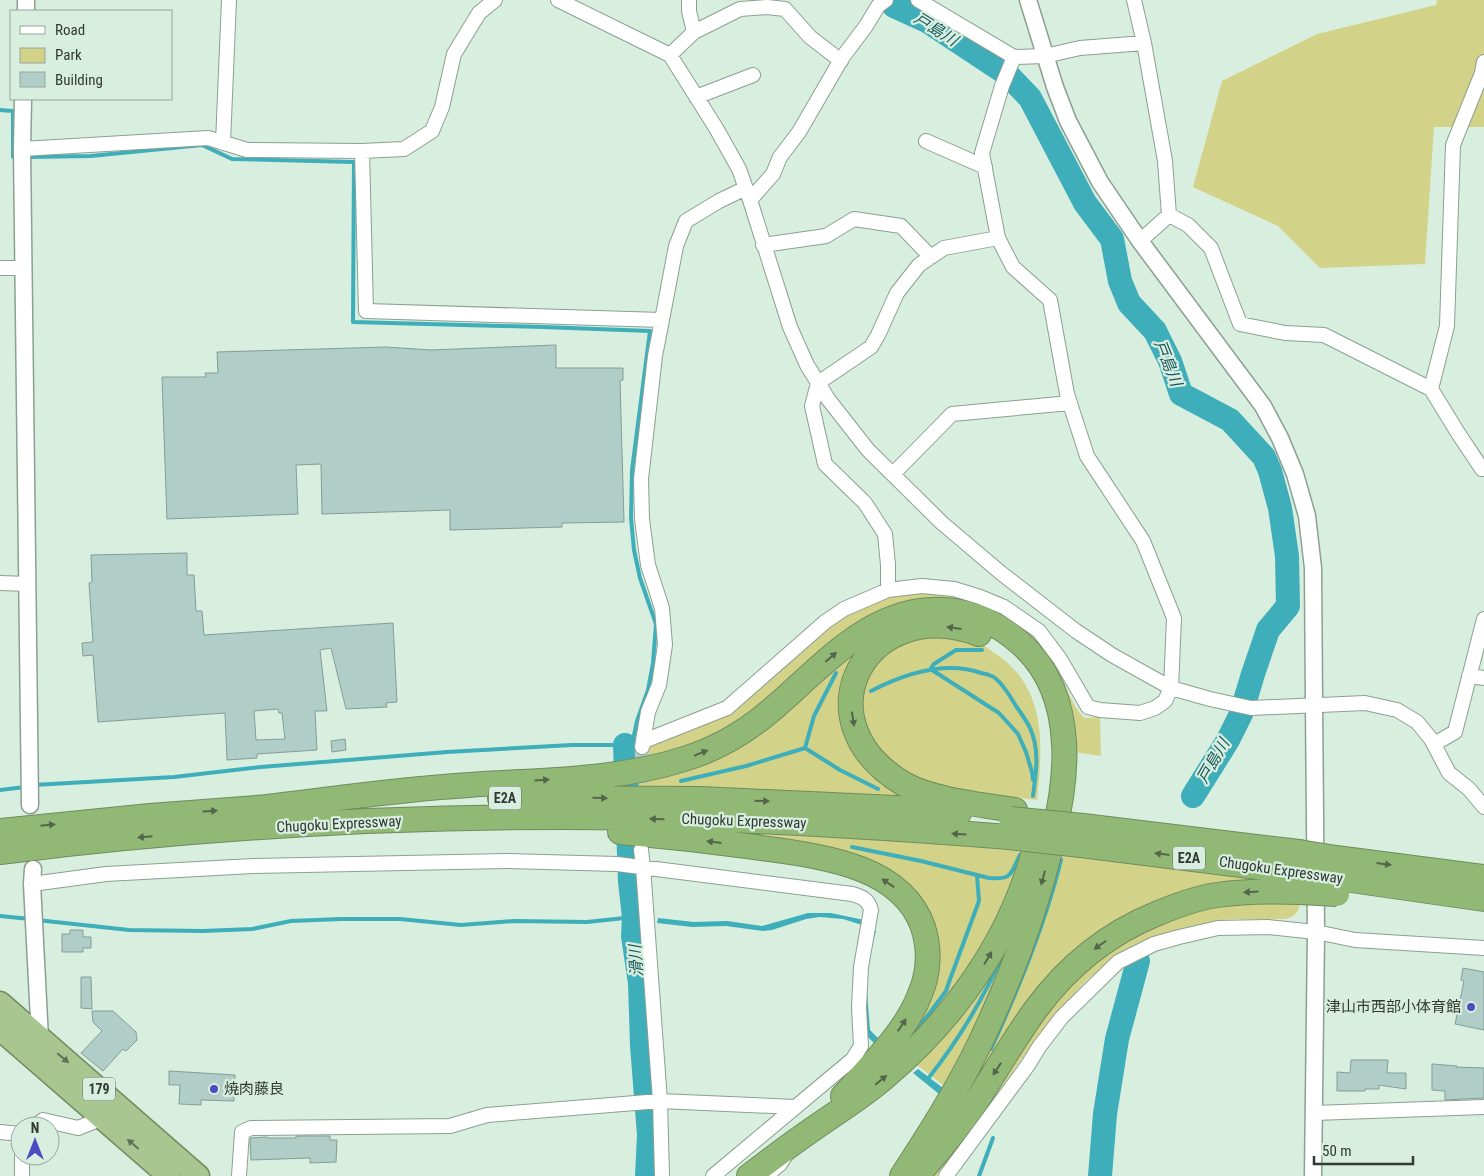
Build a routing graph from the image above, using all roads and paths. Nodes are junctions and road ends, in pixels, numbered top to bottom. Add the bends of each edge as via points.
1 (229, 0) edge
2 (494, 0) edge
3 (689, 0) edge
4 (886, 0) edge
5 (918, 0) edge
6 (1028, 0) edge
7 (1134, 0) edge
8 (557, 1) edge
9 (694, 32) junction
10 (1144, 43) junction
11 (670, 55) junction
12 (1045, 56) junction
13 (1012, 60) junction
14 (841, 61) junction
15 (1484, 62) edge
16 (753, 75) dead end
17 (696, 97) junction
18 (23, 100) edge
19 (926, 141) dead end
20 (223, 143) junction
21 (22, 149) junction
22 (362, 151) junction
23 (985, 167) junction
24 (748, 194) junction
25 (1168, 215) junction
26 (998, 238) junction
27 (1140, 241) junction
28 (763, 246) junction
29 (931, 257) junction
30 (0, 268) edge
31 (24, 268) junction
32 (662, 320) junction
33 (818, 383) junction
34 (1431, 389) junction
35 (1070, 403) junction
36 (1484, 469) edge
37 (893, 474) junction
38 (0, 583) edge
39 (28, 584) junction
40 (888, 590) junction
41 (1484, 619) edge
42 (1469, 676) junction
43 (1484, 678) edge
44 (1171, 688) junction
45 (1314, 705) junction
46 (1434, 744) junction
47 (30, 805) dead end
48 (267, 807) junction
49 (1484, 807) edge
50 (434, 819) junction
51 (1011, 822) junction
52 (1083, 830) junction
53 (0, 831) edge
54 (641, 850) dead end
55 (0, 852) edge
56 (643, 867) junction
57 (1299, 872) junction
58 (32, 876) joint
59 (1337, 876) junction
60 (1484, 877) edge
61 (1484, 898) edge
62 (1484, 905) edge
63 (1316, 932) junction
64 (1484, 948) edge
65 (0, 1002) edge
66 (0, 1029) edge
67 (40, 1039) junction
68 (660, 1101) junction
69 (795, 1107) junction
70 (1484, 1107) edge
71 (109, 1110) junction
72 (1314, 1113) junction
73 (60, 1124) edge
74 (807, 1133) junction
75 (169, 1176) edge
76 (198, 1176) edge
77 (239, 1176) edge
78 (662, 1176) edge
79 (713, 1176) edge
80 (749, 1176) edge
81 (772, 1176) edge
82 (902, 1176) edge
83 (917, 1176) edge
84 (946, 1176) edge
85 (1313, 1176) edge

1 - 20 street
2 - 22 street via 480,13 454,54 442,107 432,131 404,149
3 - 9 street
4 - 14 street via 878,6
5 - 13 street
6 - 12 street
7 - 10 street
8 - 11 street
9 - 11 street
9 - 14 street via 740,9 785,8 810,36
10 - 12 street via 1080,48
10 - 25 street via 1165,161
11 - 17 street
12 - 13 street
12 - 27 street via 1068,121 1100,182
13 - 23 street via 982,153
14 - 24 street via 799,132 780,157 773,174
15 - 34 street via 1453,145 1447,326
16 - 17 street
17 - 24 street via 739,169
18 - 21 street
19 - 23 street
20 - 21 street via 208,138
20 - 22 street via 247,150
21 - 31 street
22 - 32 street via 366,311
23 - 26 street
24 - 28 street
24 - 32 street via 719,201 686,221 676,246
25 - 27 street
25 - 34 street via 1188,225 1211,248 1240,324 1285,333 1324,335
26 - 29 street via 944,248
26 - 35 street via 1013,267 1050,300
27 - 45 street via 1263,406 1295,474 1307,516 1313,568
28 - 29 street via 826,236 854,219 901,226
28 - 33 street via 790,327
29 - 33 street via 919,265 897,293 871,347
30 - 31 street
31 - 39 street
32 - 40 street via 641,479 648,565 662,608 665,645 659,685 648,712 643,744 727,708 825,622 844,609
33 - 37 street via 868,450
33 - 40 street via 812,406 825,464 865,503 885,534
34 - 36 street
35 - 37 street via 952,414
35 - 44 street via 1087,456 1143,541 1174,618
37 - 44 street via 942,523 1076,631
38 - 39 street
39 - 47 street
40 - 44 street via 922,586 954,590 1004,607 1039,632 1060,659 1088,706 1140,713 1165,702
41 - 42 street
42 - 43 street
42 - 46 street via 1454,732
44 - 45 street via 1251,708
45 - 46 street via 1365,703 1397,710 1417,722
45 - 63 street
46 - 49 street via 1449,773 1470,788
48 -> 51 highway, Chugoku Expressway / E2A via 458,799 700,799 917,809
53 -> 48 highway, Chugoku Expressway / E2A
48 -> 82 highway via 422,788 633,772 661,766 707,750 746,729 836,652 863,632 894,617 943,610 976,616 991,623 1031,653 1056,696 1064,745 1061,798 1043,879 1017,960 979,1045 934,1128
51 -> 50 highway, Chugoku Expressway / E2A
50 -> 55 highway, Chugoku Expressway / E2A via 266,827
74 -> 50 highway via 889,1044 920,995 928,966 926,936 904,895 874,874 858,868 781,851 616,832 556,829 479,831
51 - 52 highway, Chugoku Expressway / E2A, bridge
74 -> 51 highway via 860,1096 906,1058 950,1010 981,969 1022,889 1046,792 1049,750 1044,710 1030,676 1011,654 985,636 955,628 923,627 895,634 863,662 852,687 854,727 867,753 906,785 970,804
57 -> 52 highway, Chugoku Expressway / E2A
52 - 57 highway, Chugoku Expressway / E2A via 1260,847
54 - 56 street
56 - 58 street via 506,861 253,866
56 - 68 street
56 - 69 street via 852,894 869,903 871,910 860,967 861,1046 854,1059
57 - 59 highway, bridge
57 - 59 highway, Chugoku Expressway / E2A, bridge
57 -> 83 highway via 1266,891 1216,895 1191,901 1143,919 1096,947 1070,970 1035,1010 975,1102
58 - 67 street
59 -> 60 highway, Chugoku Expressway / E2A
59 - 61 highway, Chugoku Expressway / E2A
59 - 62 highway
63 - 64 street via 1355,940
63 - 72 street
63 - 84 street via 1268,927 1218,928 1154,944 1118,962 1062,1016
65 - 67 highway, 179
66 - 71 highway, 179
67 -> 71 highway, 179
68 - 69 street
68 - 77 street via 487,1115 450,1126 251,1128 242,1132
68 - 78 street
69 - 79 street
70 - 72 street
71 - 73 street via 78,1128
75 -> 71 highway, 179
71 - 76 highway, 179
72 - 85 street
74 - 80 highway
74 - 81 lane

